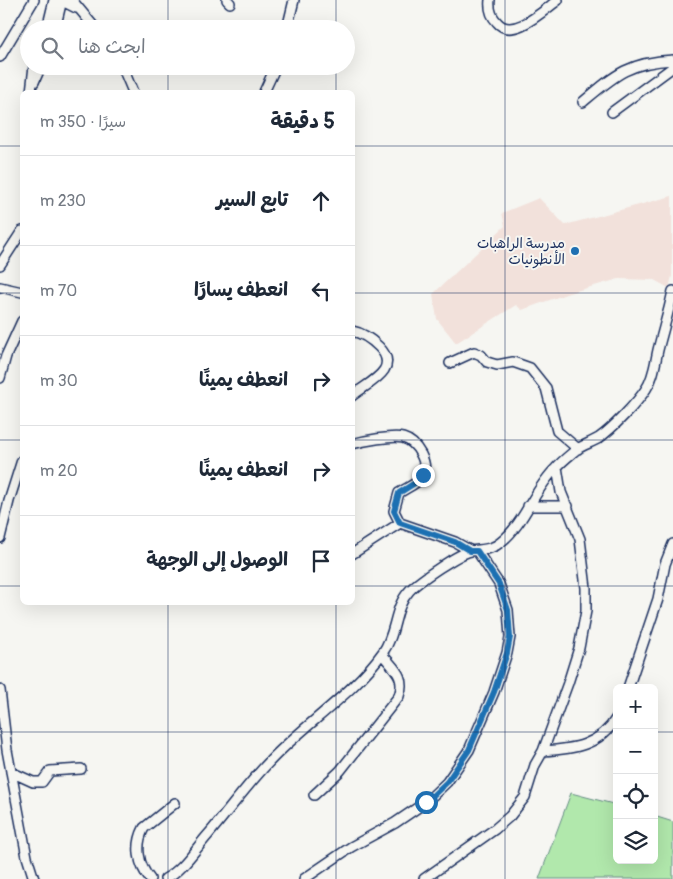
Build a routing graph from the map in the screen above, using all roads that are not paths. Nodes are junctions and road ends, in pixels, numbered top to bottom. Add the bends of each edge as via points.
1 (34, 0) edge
2 (58, 0) edge
3 (72, 0) edge
4 (294, 0) edge
5 (490, 0) edge
6 (558, 0) edge
7 (83, 12) junction
8 (22, 20) edge
9 (50, 20) edge
10 (56, 20) edge
11 (89, 20) edge
12 (289, 20) edge
13 (20, 23) edge
14 (0, 57) edge
15 (673, 60) edge
16 (673, 67) edge
17 (33, 75) edge
18 (37, 75) edge
19 (126, 75) edge
20 (272, 75) edge
21 (31, 90) edge
22 (132, 90) edge
23 (265, 90) edge
24 (583, 102) dead end
25 (612, 112) dead end
26 (20, 234) edge
27 (0, 265) edge
28 (0, 288) edge
29 (673, 291) edge
30 (20, 292) edge
31 (20, 325) edge
32 (355, 332) edge
33 (450, 362) dead end
34 (0, 378) edge
35 (355, 394) edge
36 (355, 443) edge
37 (578, 449) junction
38 (20, 466) edge
39 (557, 467) junction
40 (528, 506) junction
41 (568, 506) junction
42 (400, 523) junction
43 (0, 538) edge
44 (673, 544) edge
45 (474, 551) junction
46 (355, 552) edge
47 (382, 654) junction
48 (629, 684) edge
49 (0, 690) edge
50 (613, 724) edge
51 (543, 751) junction
52 (3, 752) edge
53 (81, 769) dead end
54 (11, 772) junction
55 (314, 794) dead end
56 (174, 803) dead end
57 (323, 867) junction
58 (34, 879) edge
59 (150, 879) edge
60 (165, 879) edge
61 (304, 879) edge
62 (315, 879) edge
63 (424, 879) edge

1 - 8 street
2 - 7 street
2 - 9 street
2 - 10 street
3 - 7 street
4 - 12 street
5 - 6 street via 491,14 497,23 508,29 521,26
7 - 11 street
13 - 14 street
15 - 24 street via 621,71
16 - 25 street
17 - 21 street
18 - 21 street
19 - 22 street
20 - 23 street
26 - 27 street
28 - 30 street
29 - 37 street via 647,388 608,431
31 - 34 street
32 - 35 street via 385,353 388,365
33 - 37 street via 474,352 497,365 512,362 530,368 546,388 557,431
36 - 42 street via 403,438 413,444 424,460 423,475 399,493 395,502 394,511
37 - 39 street
38 - 43 street
39 - 40 street
39 - 41 street via 561,492
40 - 41 street
40 - 45 street via 501,542 492,548
41 - 51 street via 580,539 586,611 579,648
42 - 45 street
42 - 46 street
44 - 48 street
45 - 47 street via 442,566 411,589 403,599 394,630
45 - 57 street via 499,584 508,610 510,637 494,692 469,750 447,782 426,802
47 - 55 street via 399,673 402,686 399,696 340,771
47 - 60 street via 360,679 275,756 182,866
49 - 52 street
50 - 51 street via 596,740 563,750
51 - 63 street via 524,797 510,816
52 - 54 street
53 - 54 street via 50,771 42,782 33,782
54 - 58 street
56 - 59 street via 141,833 139,854
57 - 61 street
57 - 62 street

